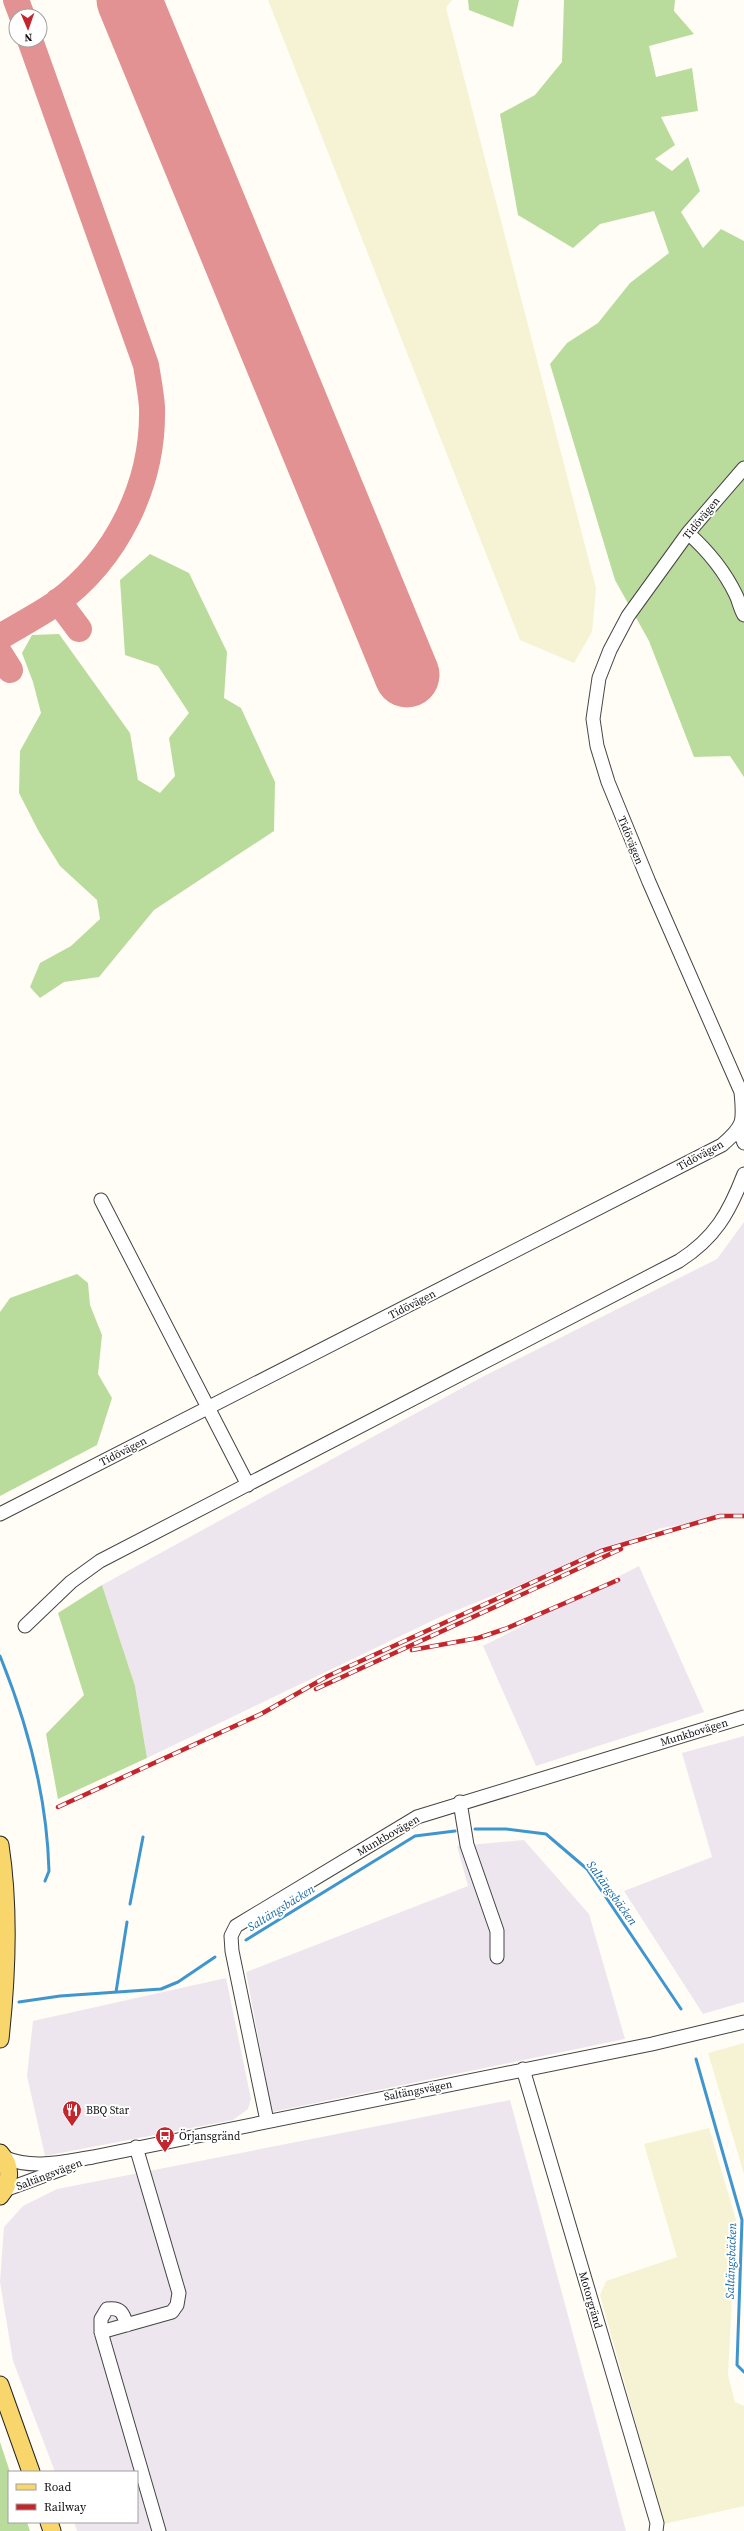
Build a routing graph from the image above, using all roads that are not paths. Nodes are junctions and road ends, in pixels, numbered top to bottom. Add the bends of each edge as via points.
1 (744, 468) edge
2 (688, 533) junction
3 (744, 615) edge
4 (739, 1130) junction
5 (744, 1143) edge
6 (744, 1174) edge
7 (101, 1200) dead end
8 (209, 1408) junction
9 (248, 1485) junction
10 (0, 1514) edge
11 (25, 1626) dead end
12 (744, 1717) edge
13 (460, 1802) junction
14 (0, 1845) edge
15 (497, 1957) dead end
16 (744, 2022) edge
17 (0, 2039) edge
18 (523, 2069) junction
19 (267, 2121) junction
20 (136, 2147) junction
21 (1, 2154) edge
22 (93, 2158) junction
23 (1, 2194) edge
24 (127, 2325) junction
25 (101, 2332) junction
26 (0, 2385) edge
27 (30, 2471) edge
28 (159, 2531) edge
29 (656, 2531) edge

1 - 2 street, Tidövägen
2 - 3 street via 700,543 722,572 737,596
2 - 4 street, Tidövägen via 628,616 610,650 599,678 593,719 597,746 610,788 741,1092 743,1113
4 - 5 street
4 - 8 street, Tidövägen via 722,1145
6 - 9 street via 734,1200 720,1224 708,1240 679,1262
7 - 8 street
8 - 9 street
8 - 10 street, Tidövägen
9 - 11 street via 88,1568
12 - 13 street, Munkbovägen
13 - 15 street via 467,1845 497,1931
13 - 19 street, Munkbovägen via 417,1817 236,1926 231,1936 232,1951
14 - 17 main road via 7,1944
16 - 18 street, Saltängsvägen via 652,2044
18 - 19 street, Saltängsvägen
18 - 29 street, Motorgränd via 657,2523
19 - 20 street, Saltängsvägen
20 - 22 street, Saltängsvägen
20 - 24 street via 180,2293 178,2305 172,2312
21 - 22 street, Saltängsvägen via 18,2163 31,2165
21 - 23 main road via 9,2176
22 - 23 street, Saltängsvägen
24 - 25 street
24 - 25 street via 123,2312 119,2309 107,2309 101,2319
25 - 28 street
26 - 27 main road

